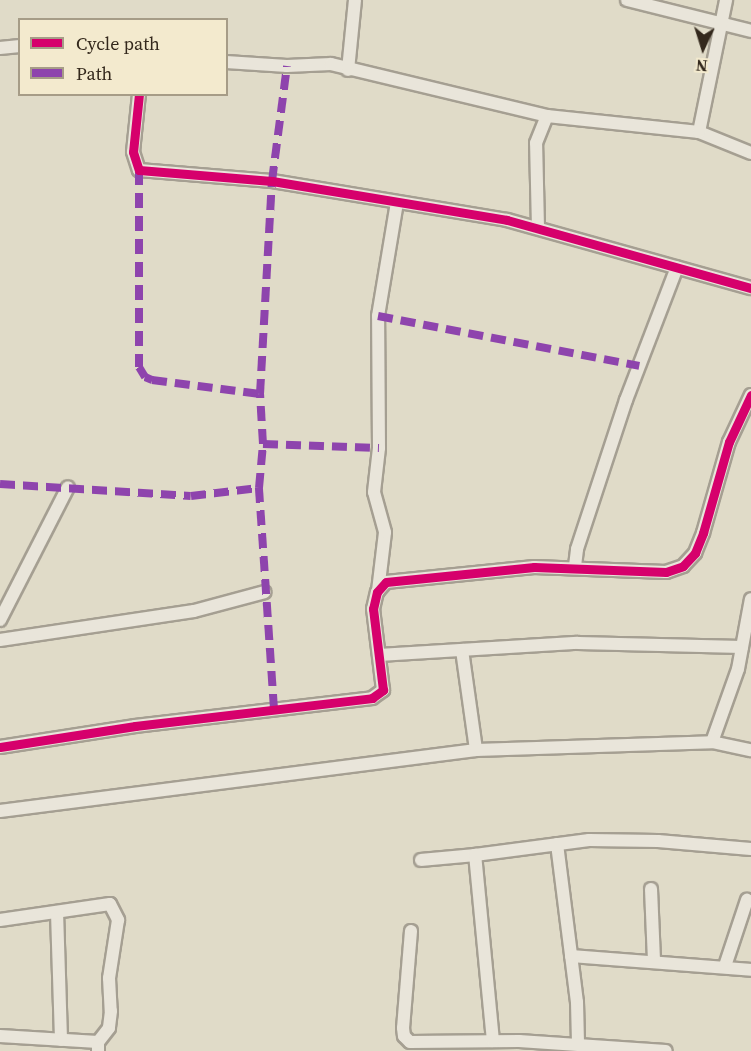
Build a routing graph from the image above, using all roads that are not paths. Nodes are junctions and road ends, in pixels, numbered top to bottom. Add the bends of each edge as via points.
1 (355, 0) edge
2 (627, 0) edge
3 (726, 0) edge
4 (720, 22) junction
5 (751, 31) edge
6 (18, 46) edge
7 (0, 48) edge
8 (228, 62) edge
9 (348, 70) junction
10 (139, 96) edge
11 (547, 116) junction
12 (699, 132) junction
13 (751, 153) edge
14 (397, 203) junction
15 (538, 228) junction
16 (677, 267) junction
17 (751, 288) edge
18 (750, 401) edge
19 (68, 487) dead end
20 (575, 566) junction
21 (265, 592) dead end
22 (378, 592) junction
23 (751, 598) edge
24 (0, 621) edge
25 (0, 640) edge
26 (742, 646) junction
27 (462, 650) junction
28 (379, 655) junction
29 (712, 742) junction
30 (0, 747) edge
31 (476, 750) junction
32 (751, 750) edge
33 (0, 811) edge
34 (557, 844) junction
35 (751, 849) edge
36 (476, 855) junction
37 (421, 860) dead end
38 (651, 889) dead end
39 (747, 900) dead end
40 (57, 912) junction
41 (0, 920) edge
42 (411, 931) dead end
43 (571, 956) junction
44 (654, 961) junction
45 (725, 966) junction
46 (751, 970) edge
47 (0, 1036) edge
48 (61, 1040) junction
49 (493, 1041) junction
50 (578, 1044) junction
51 (98, 1046) edge
52 (666, 1051) edge

1 - 9 street
2 - 4 street
3 - 4 street
4 - 5 street
4 - 12 street
6 - 7 street
8 - 9 street via 287,66 319,62
9 - 11 street
10 - 14 street via 133,152 139,170 272,181
11 - 12 street
11 - 15 street via 536,143
12 - 13 street
14 - 15 street
14 - 22 street via 378,316 379,448 374,492 386,532
15 - 16 street
16 - 17 street
16 - 20 street via 626,400 577,549
18 - 20 street via 729,442 695,553 683,566 666,572
19 - 24 street
20 - 22 street via 386,582
21 - 25 street via 194,611
22 - 28 street via 373,609
23 - 26 street
26 - 27 street via 578,643
26 - 29 street
27 - 28 street
27 - 31 street
28 - 30 street via 383,690 372,698 135,726
29 - 31 street
29 - 32 street
31 - 33 street
34 - 35 street via 658,841
34 - 36 street
34 - 43 street
36 - 37 street
36 - 49 street
38 - 44 street
39 - 45 street
40 - 41 street
40 - 48 street
40 - 51 street via 110,904 118,920 109,978 109,1028
42 - 49 street via 404,1036 419,1043
43 - 44 street
43 - 50 street
44 - 45 street
45 - 46 street
47 - 48 street
48 - 51 street
49 - 50 street
50 - 52 street

